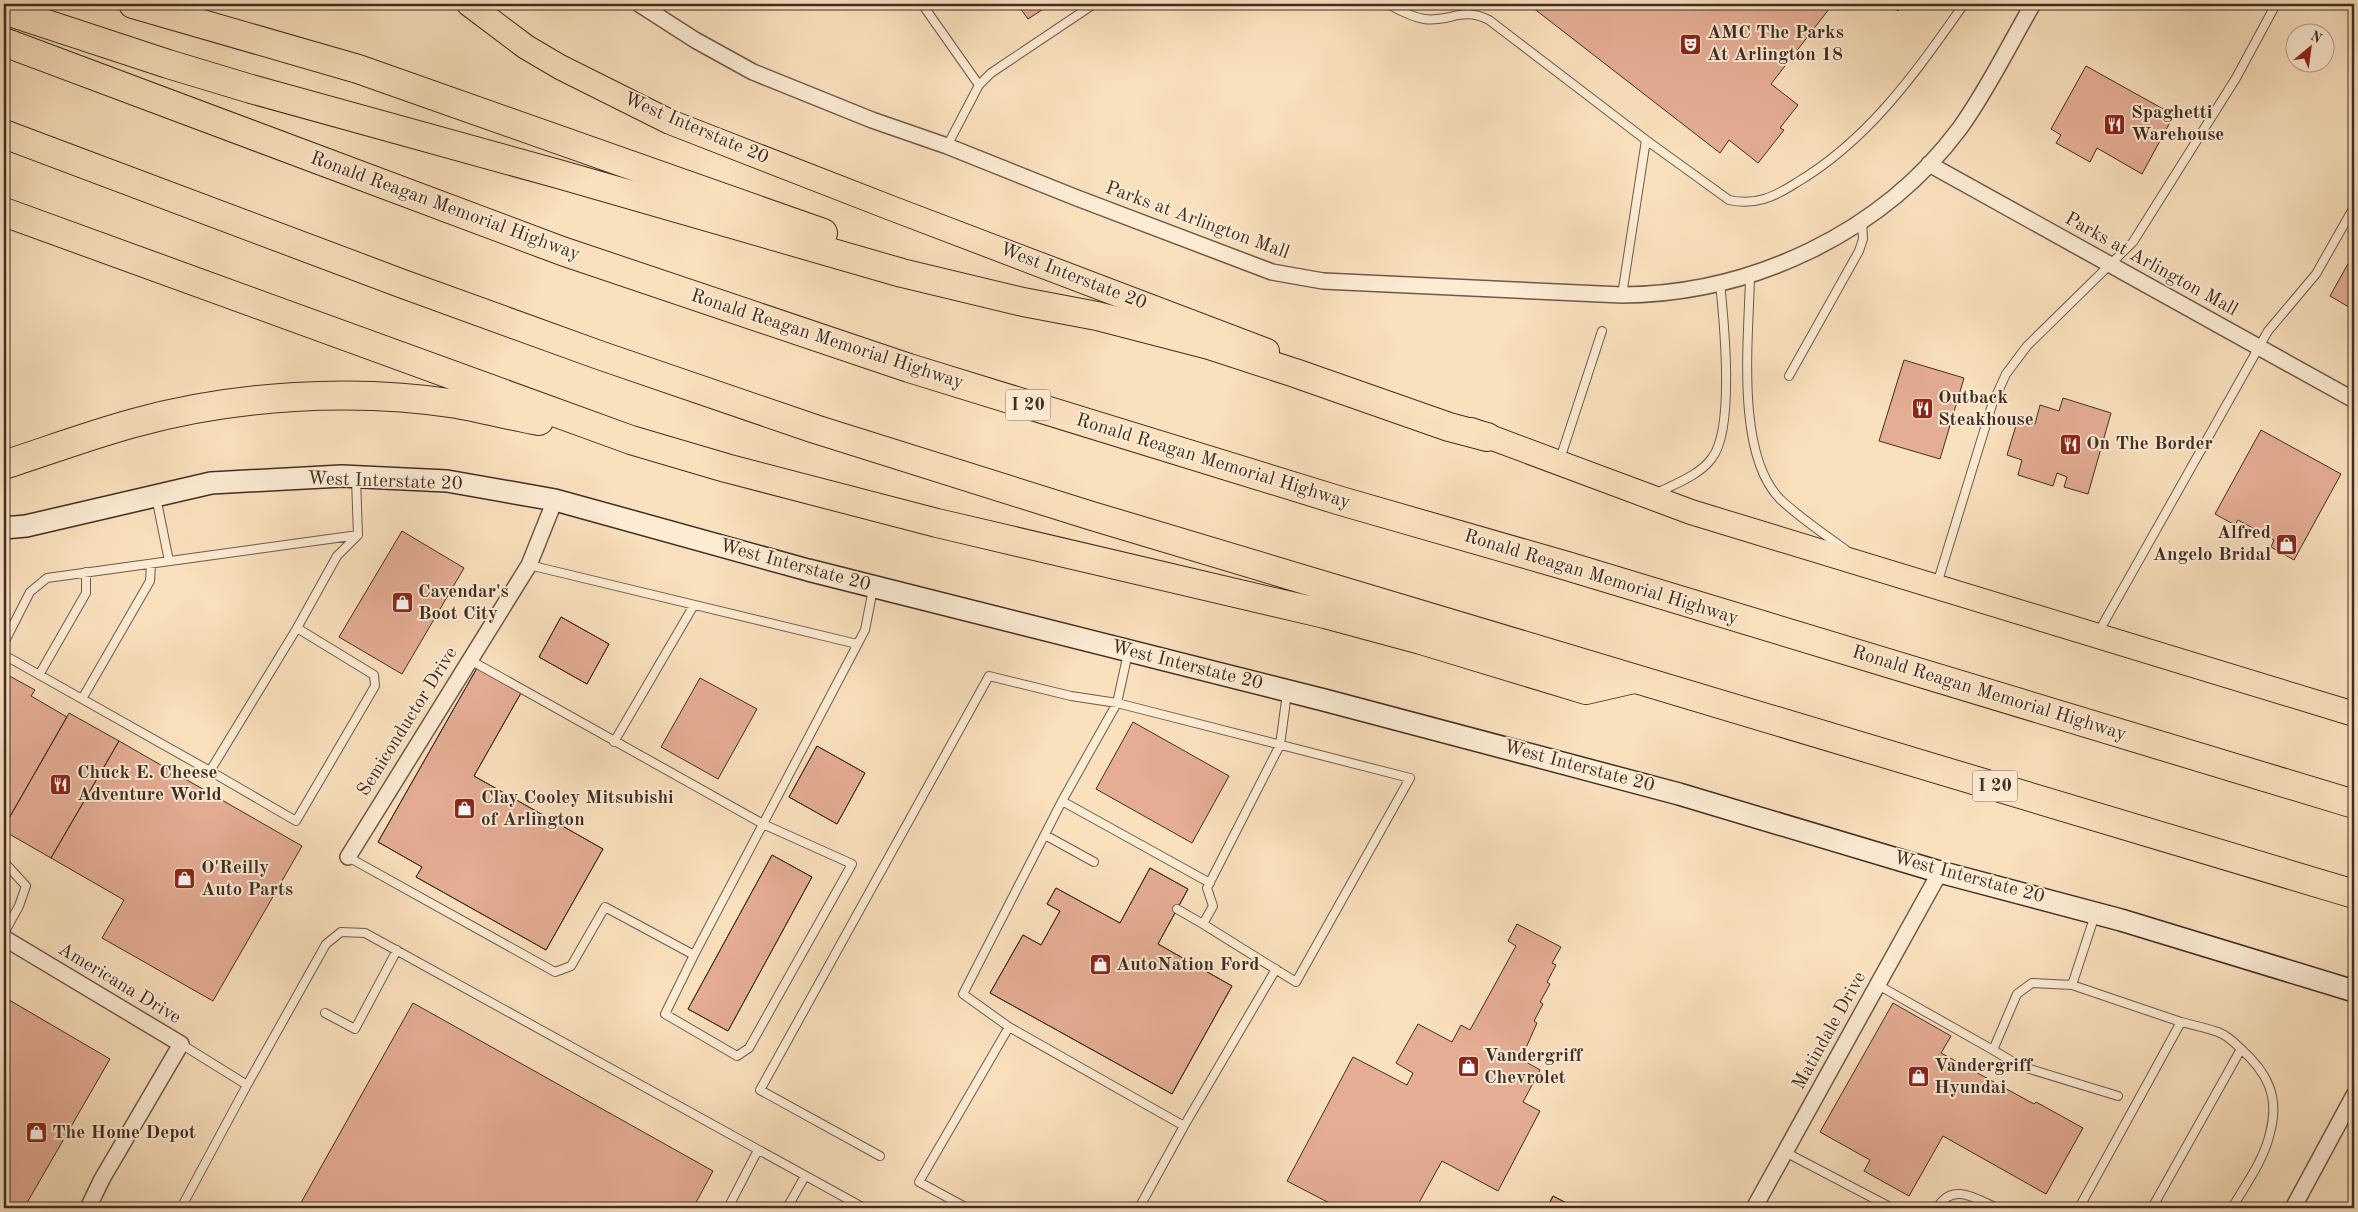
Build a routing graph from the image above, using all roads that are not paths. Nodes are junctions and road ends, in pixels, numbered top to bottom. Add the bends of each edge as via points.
1 (133, 4) edge
2 (470, 4) edge
3 (639, 4) edge
4 (922, 4) edge
5 (1094, 4) edge
6 (1388, 4) edge
7 (1964, 4) edge
8 (2033, 4) edge
9 (2276, 4) edge
10 (4, 10) edge
11 (4, 42) edge
12 (979, 85) junction
13 (4, 134) edge
14 (1646, 140) junction
15 (947, 146) junction
16 (1929, 164) junction
17 (2354, 207) edge
18 (4, 212) edge
19 (1862, 220) junction
20 (2110, 264) junction
21 (1750, 276) junction
22 (1720, 283) junction
23 (1622, 295) junction
24 (1097, 316) junction
25 (1602, 331) dead end
26 (2259, 348) junction
27 (1790, 376) dead end
28 (2354, 400) edge
29 (1488, 437) junction
30 (631, 440) junction
31 (1558, 463) junction
32 (4, 465) edge
33 (356, 477) junction
34 (156, 495) junction
35 (1649, 498) junction
36 (555, 500) junction
37 (4, 528) edge
38 (358, 535) junction
39 (169, 561) junction
40 (151, 564) junction
41 (529, 565) junction
42 (1866, 565) junction
43 (86, 572) junction
44 (1937, 586) junction
45 (873, 587) junction
46 (694, 605) junction
47 (297, 628) junction
48 (2096, 636) junction
49 (4, 643) edge
50 (857, 644) junction
51 (1128, 651) junction
52 (4, 655) edge
53 (470, 660) junction
54 (39, 675) junction
55 (1635, 679) junction
56 (1287, 691) junction
57 (82, 700) junction
58 (1117, 703) junction
59 (2354, 714) edge
60 (614, 742) junction
61 (1280, 745) junction
62 (210, 771) junction
63 (1062, 801) junction
64 (2354, 804) edge
65 (763, 824) junction
66 (1045, 835) junction
67 (348, 857) joint
68 (4, 862) edge
69 (1094, 862) dead end
70 (1940, 872) junction
71 (1210, 883) junction
72 (2354, 894) edge
73 (1177, 910) dead end
74 (2095, 913) junction
75 (1203, 924) junction
76 (4, 933) edge
77 (4, 938) edge
78 (397, 950) junction
79 (694, 955) junction
80 (1276, 969) junction
81 (1878, 985) junction
82 (2072, 986) junction
83 (2354, 991) edge
84 (325, 1013) dead end
85 (2181, 1022) junction
86 (1009, 1027) junction
87 (181, 1044) junction
88 (2241, 1049) junction
89 (1993, 1050) junction
90 (247, 1085) junction
91 (2354, 1095) edge
92 (2118, 1096) dead end
93 (1184, 1126) junction
94 (758, 1150) junction
95 (1785, 1152) junction
96 (880, 1156) dead end
97 (804, 1176) junction
98 (2296, 1207) edge
99 (88, 1208) edge
100 (181, 1208) edge
101 (728, 1208) edge
102 (787, 1208) edge
103 (864, 1208) edge
104 (967, 1208) edge
105 (1139, 1208) edge
106 (1754, 1208) edge
107 (1892, 1208) edge
108 (1937, 1208) edge
109 (1997, 1208) edge
110 (2079, 1208) edge
111 (2152, 1208) edge
112 (2232, 1208) edge

1 - 24 highway via 358,69 823,233
2 - 29 main road, West Interstate 20 via 526,47 560,68 670,122
3 - 15 street, Parks at Arlington Mall via 753,72
4 - 12 lane
5 - 12 lane via 991,73
6 - 14 lane via 1426,19 1463,13 1477,14 1489,20
7 - 14 lane via 1865,131 1816,171 1757,203 1729,200
8 - 16 street, Parks at Arlington Mall via 1993,77 1960,128
9 - 20 lane via 2236,78 2148,221 2133,242
10 - 24 highway via 251,89 876,266 1023,302
11 - 64 highway, Ronald Reagan Memorial Highway / I 20 via 562,251 908,368 1322,496 1567,566
12 - 15 lane
13 - 55 highway, I 20 via 478,311 815,429
14 - 23 lane
15 - 23 street, Parks at Arlington Mall via 1272,272 1323,281
16 - 19 street, Parks at Arlington Mall via 1890,201
16 - 20 street, Parks at Arlington Mall
17 - 26 lane via 2316,274 2268,331
18 - 30 highway
19 - 21 street, Parks at Arlington Mall via 1817,248
19 - 27 lane via 1859,251
20 - 26 street, Parks at Arlington Mall
20 - 44 lane via 2027,346 2006,374 1992,405
21 - 22 street, Parks at Arlington Mall
21 - 42 lane via 1748,391 1752,438 1761,471 1779,498
22 - 23 street, Parks at Arlington Mall via 1647,295
22 - 35 lane via 1725,328 1725,418 1721,441 1702,468
24 - 29 highway via 1209,346 1449,427
25 - 31 lane
26 - 28 street, Parks at Arlington Mall
26 - 48 lane
29 - 31 main road, West Interstate 20
30 - 32 highway via 456,404 378,397 290,397 134,423
30 - 55 highway via 937,523 1325,614 1586,690
31 - 35 main road, West Interstate 20
33 - 34 main road, West Interstate 20 via 212,483
33 - 36 main road, West Interstate 20 via 447,481
33 - 38 lane
34 - 37 main road, West Interstate 20 via 26,526
34 - 39 lane
35 - 42 main road, West Interstate 20
36 - 41 street, Semiconductor Drive
36 - 45 main road, West Interstate 20
38 - 39 lane
38 - 47 lane via 336,556
39 - 40 lane
40 - 43 lane
40 - 57 lane via 150,582
41 - 46 lane
41 - 53 street, Semiconductor Drive
42 - 44 main road, West Interstate 20
43 - 49 lane via 48,578 30,592
43 - 54 lane via 86,593
44 - 48 main road, West Interstate 20
45 - 50 lane via 865,630
45 - 51 main road, West Interstate 20
46 - 50 lane
46 - 60 lane
47 - 62 lane
47 - 62 lane via 374,676 375,686 296,821
48 - 59 main road, West Interstate 20
50 - 65 lane
51 - 56 main road, West Interstate 20
51 - 58 lane
52 - 54 lane
53 - 60 lane
53 - 67 street, Semiconductor Drive
54 - 57 lane
55 - 72 highway, I 20
56 - 61 lane
56 - 70 main road, West Interstate 20 via 1679,794
57 - 62 lane
58 - 61 lane
58 - 63 lane
58 - 96 lane via 1071,696 989,676 760,1090
60 - 65 lane
61 - 71 lane
61 - 80 lane via 1410,778 1296,982
63 - 66 lane
63 - 71 lane
65 - 79 lane
65 - 79 lane via 852,864 749,1048 737,1056 665,1014
66 - 69 lane
66 - 86 lane via 963,994
67 - 79 lane via 555,972 570,966 605,907
68 - 76 lane via 26,886
70 - 74 main road, West Interstate 20
70 - 81 street, Matindale Drive
71 - 75 lane via 1207,888 1213,906
73 - 75 lane
74 - 82 lane
74 - 83 main road, West Interstate 20
75 - 80 lane
77 - 87 street, Americana Drive
78 - 84 lane via 355,1029
78 - 90 lane via 365,933 341,932 326,944
78 - 94 lane
80 - 93 lane
81 - 89 lane
81 - 95 street, Matindale Drive
82 - 85 lane
82 - 89 lane via 2032,984 2017,994
85 - 88 lane via 2220,1032
85 - 110 lane
86 - 93 lane
86 - 104 lane via 919,1182
87 - 90 lane
87 - 99 street, Americana Drive
88 - 111 lane
88 - 112 lane via 2260,1067 2274,1105 2262,1156
89 - 92 lane via 2020,1066
90 - 100 lane
91 - 98 street
93 - 105 lane
94 - 97 lane
94 - 101 lane
95 - 106 street, Matindale Drive
95 - 107 lane
97 - 102 lane
97 - 103 lane
108 - 109 lane via 1941,1200 1950,1194 1962,1194

